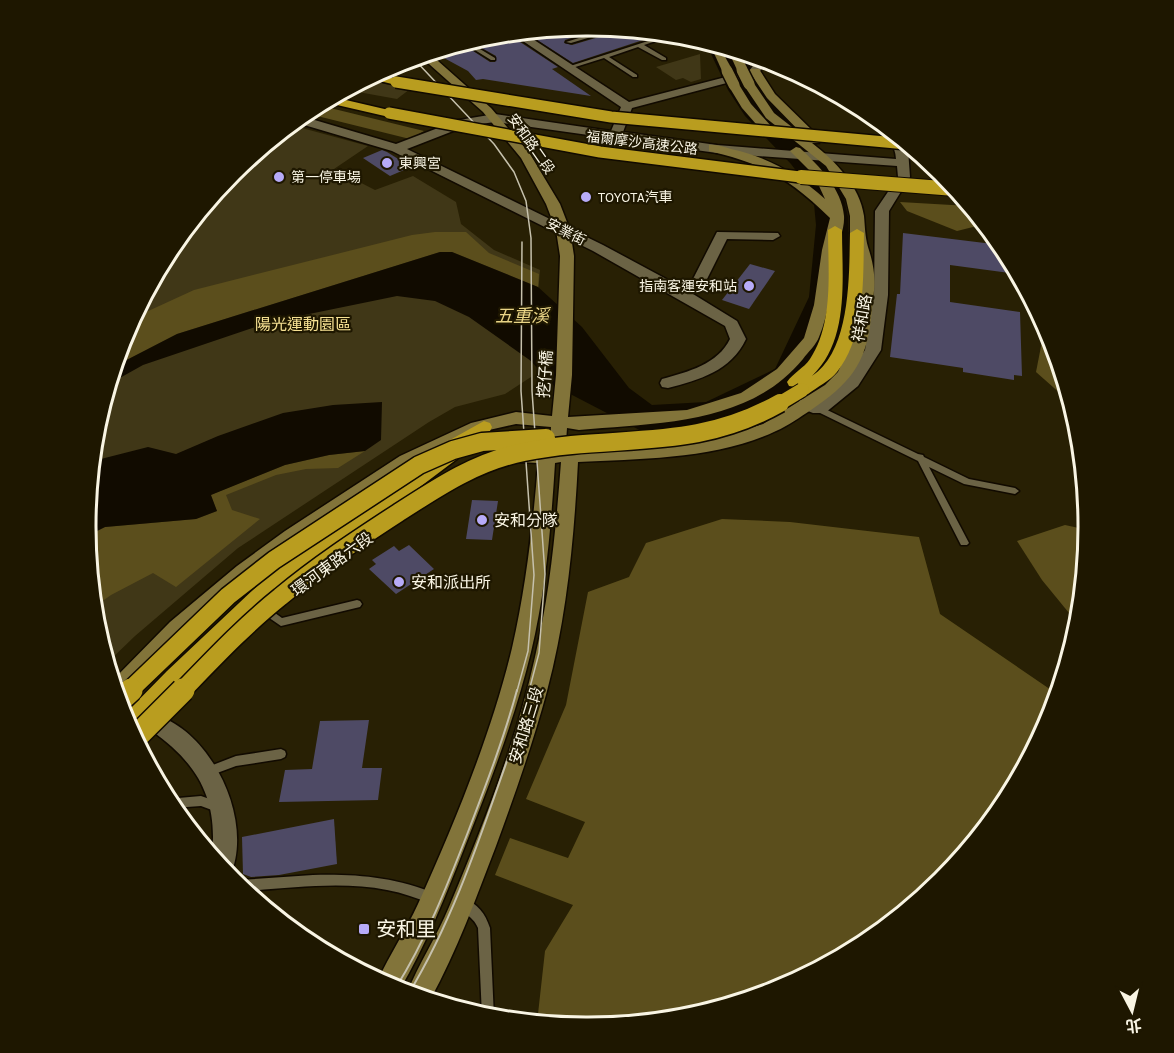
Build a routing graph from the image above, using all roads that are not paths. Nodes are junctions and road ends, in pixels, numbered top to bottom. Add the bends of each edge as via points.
1 (588, 36) edge
2 (526, 40) edge
3 (652, 41) edge
4 (568, 42) dead end
5 (639, 45) junction
6 (476, 49) edge
7 (718, 54) edge
8 (604, 56) junction
9 (493, 59) dead end
10 (664, 59) dead end
11 (737, 60) edge
12 (430, 62) edge
13 (758, 67) edge
14 (567, 68) junction
15 (754, 72) junction
16 (636, 76) dead end
17 (386, 79) edge
18 (342, 102) edge
19 (627, 106) junction
20 (495, 118) junction
21 (309, 122) edge
22 (615, 136) junction
23 (892, 143) edge
24 (396, 148) junction
25 (713, 148) junction
26 (806, 151) junction
27 (902, 151) edge
28 (823, 157) junction
29 (904, 163) junction
30 (942, 188) edge
31 (836, 223) junction
32 (562, 230) junction
33 (773, 236) dead end
34 (567, 271) joint
35 (684, 295) junction
36 (668, 382) dead end
37 (805, 396) junction
38 (619, 422) junction
39 (602, 423) junction
40 (484, 427) junction
41 (559, 437) junction
42 (624, 453) junction
43 (606, 455) junction
44 (920, 457) junction
45 (398, 466) junction
46 (1015, 491) dead end
47 (392, 492) junction
48 (541, 519) junction
49 (565, 519) junction
50 (964, 543) dead end
51 (357, 604) dead end
52 (268, 612) junction
53 (123, 683) edge
54 (127, 694) edge
55 (131, 707) edge
56 (136, 717) edge
57 (159, 725) junction
58 (142, 731) edge
59 (146, 741) edge
60 (281, 754) dead end
61 (209, 771) junction
62 (181, 802) edge
63 (222, 808) junction
64 (223, 856) edge
65 (253, 885) edge
66 (434, 898) junction
67 (463, 904) junction
68 (393, 977) edge
69 (422, 989) edge
70 (488, 1007) edge

1 - 4 lane
2 - 14 street
3 - 5 lane
5 - 8 lane
5 - 10 lane
6 - 9 lane
7 - 26 main road, 祥和路, bridge via 746,106 767,129 790,146
8 - 14 lane
8 - 16 lane
11 - 26 main road, 祥和路, bridge via 770,116
12 - 20 main road, 安和路二段
13 - 15 street
14 - 19 street
15 - 19 street, bridge
15 - 28 main road via 771,96 820,145
17 - 23 highway, 福爾摩沙高速公路, bridge via 612,117
18 - 30 highway, 福爾摩沙高速公路, bridge via 562,148 808,178
19 - 22 street
20 - 22 street
20 - 24 street via 464,123
20 - 32 main road, 安和路二段 via 526,157 553,204
21 - 24 street, 安業街
22 - 25 street
24 - 32 street, 安業街
25 - 26 street
25 - 31 main road via 775,166 807,188
26 - 28 main road, 祥和路
26 - 31 main road, 祥和路 via 832,199
27 - 29 street
28 - 29 street
28 - 37 main road, 祥和路 via 838,172 852,199 869,271 861,339 845,374 831,389
29 - 37 street via 904,177 882,212 881,295 873,350 852,382
31 - 37 highway via 829,332
31 - 38 main road via 811,339 783,373 747,397 713,408 687,415
32 - 34 main road, 安和路二段
32 - 35 street, 安業街
33 - 35 street via 722,235 699,281
34 - 41 main road, 挖仔橋
35 - 36 street, 安業街 via 732,324 738,339 720,361
37 - 42 main road, 祥和路 via 769,428 728,441
37 - 44 lane
37 - 54 highway, bridge via 772,398 745,412 693,427 482,442 453,450 419,465 255,574
37 - 58 highway, bridge via 717,430 641,442 534,449 488,461 450,480 336,554 278,598
38 - 39 main road
38 - 42 main road
39 - 41 main road
39 - 43 main road
40 - 41 main road via 516,418
40 - 45 main road via 471,429
40 - 47 highway
41 - 43 main road, 祥和路
41 - 45 main road via 515,408 493,411 462,421
41 - 47 highway via 481,443 453,453
41 - 48 main road, 安和路三段
41 - 49 main road, 安和路三段
41 - 52 main road, 環河東路六段 via 517,459 482,466 465,475 332,561
42 - 43 main road, 祥和路
44 - 46 lane via 967,482
44 - 50 lane
45 - 53 main road via 261,557 190,616
47 - 55 highway, bridge via 276,567
47 - 56 highway via 281,575
48 - 49 main road
48 - 66 main road, 安和路三段 via 531,603 503,715
49 - 67 main road, 安和路三段 via 555,604 529,720
51 - 52 lane via 281,622
52 - 57 main road, 環河東路六段
57 - 59 main road, 環河東路六段
57 - 61 street via 187,744
60 - 61 lane via 236,760
61 - 63 street
62 - 63 lane via 201,801
63 - 64 street via 226,830
65 - 66 lane via 345,879 400,886
66 - 68 main road, 安和路三段
67 - 69 main road, 安和路三段
67 - 70 lane via 474,909 484,928

